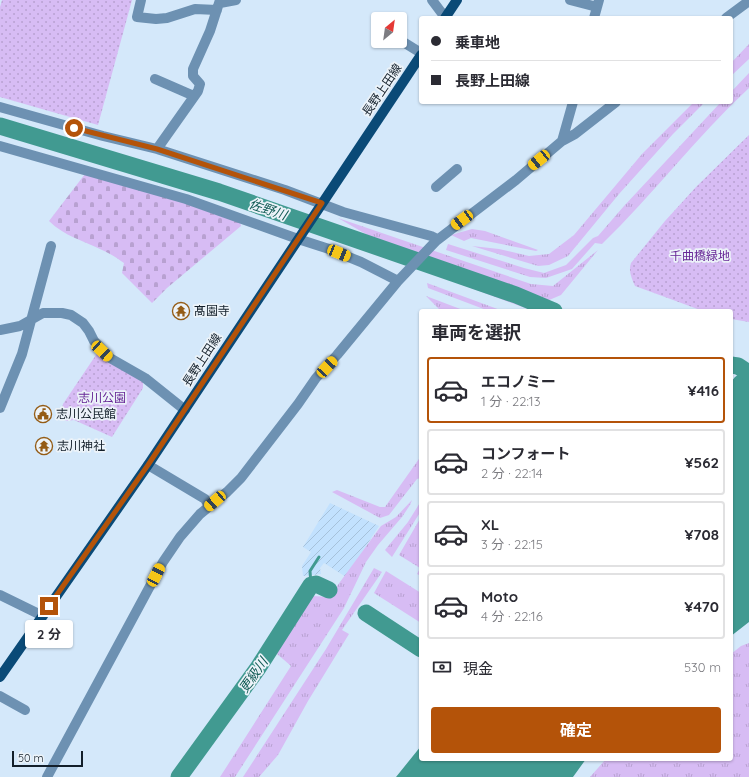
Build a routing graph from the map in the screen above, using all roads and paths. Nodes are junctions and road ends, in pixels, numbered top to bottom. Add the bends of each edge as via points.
1 (141, 0) edge
2 (236, 0) edge
3 (432, 0) edge
4 (457, 0) edge
5 (570, 0) edge
6 (749, 1) edge
7 (219, 4) edge
8 (598, 4) edge
9 (445, 16) edge
10 (447, 16) edge
11 (595, 16) edge
12 (729, 16) edge
13 (407, 45) edge
14 (419, 53) edge
15 (419, 57) edge
16 (154, 79) dead end
17 (194, 96) junction
18 (571, 104) edge
19 (613, 104) edge
20 (0, 106) edge
21 (562, 141) junction
22 (0, 146) edge
23 (157, 149) junction
24 (457, 169) dead end
25 (436, 187) dead end
26 (321, 205) junction
27 (299, 237) junction
28 (436, 240) junction
29 (51, 246) dead end
30 (400, 279) junction
31 (31, 320) junction
32 (0, 330) edge
33 (0, 408) edge
34 (185, 410) junction
35 (148, 465) junction
36 (209, 506) junction
37 (0, 595) edge
38 (43, 616) junction
39 (0, 677) edge
40 (0, 696) edge
41 (25, 710) dead end
42 (47, 777) edge

1 - 7 street via 137,17 156,19
2 - 7 street
3 - 9 street
4 - 10 main road
5 - 8 street
6 - 12 street
7 - 17 street via 193,69 193,76 200,84
8 - 11 street
13 - 14 street
15 - 26 main road, 長野上田線
16 - 17 street
17 - 23 street
18 - 21 street
19 - 21 street
20 - 23 street
21 - 28 street via 516,180
22 - 27 street via 186,199
23 - 26 street
24 - 25 street
26 - 27 main road, 長野上田線
26 - 28 street via 431,236
27 - 30 street
27 - 34 main road, 長野上田線
28 - 30 street
29 - 31 street
30 - 36 street via 316,378 241,478
31 - 32 street via 20,326
31 - 33 street via 22,354
31 - 34 street via 43,313 62,313 83,323 94,341 110,358 145,378
34 - 35 main road, 長野上田線
35 - 36 street via 205,499
35 - 38 main road, 長野上田線
36 - 42 street via 180,537 163,562
37 - 38 street
38 - 39 main road, 長野上田線
40 - 41 street

